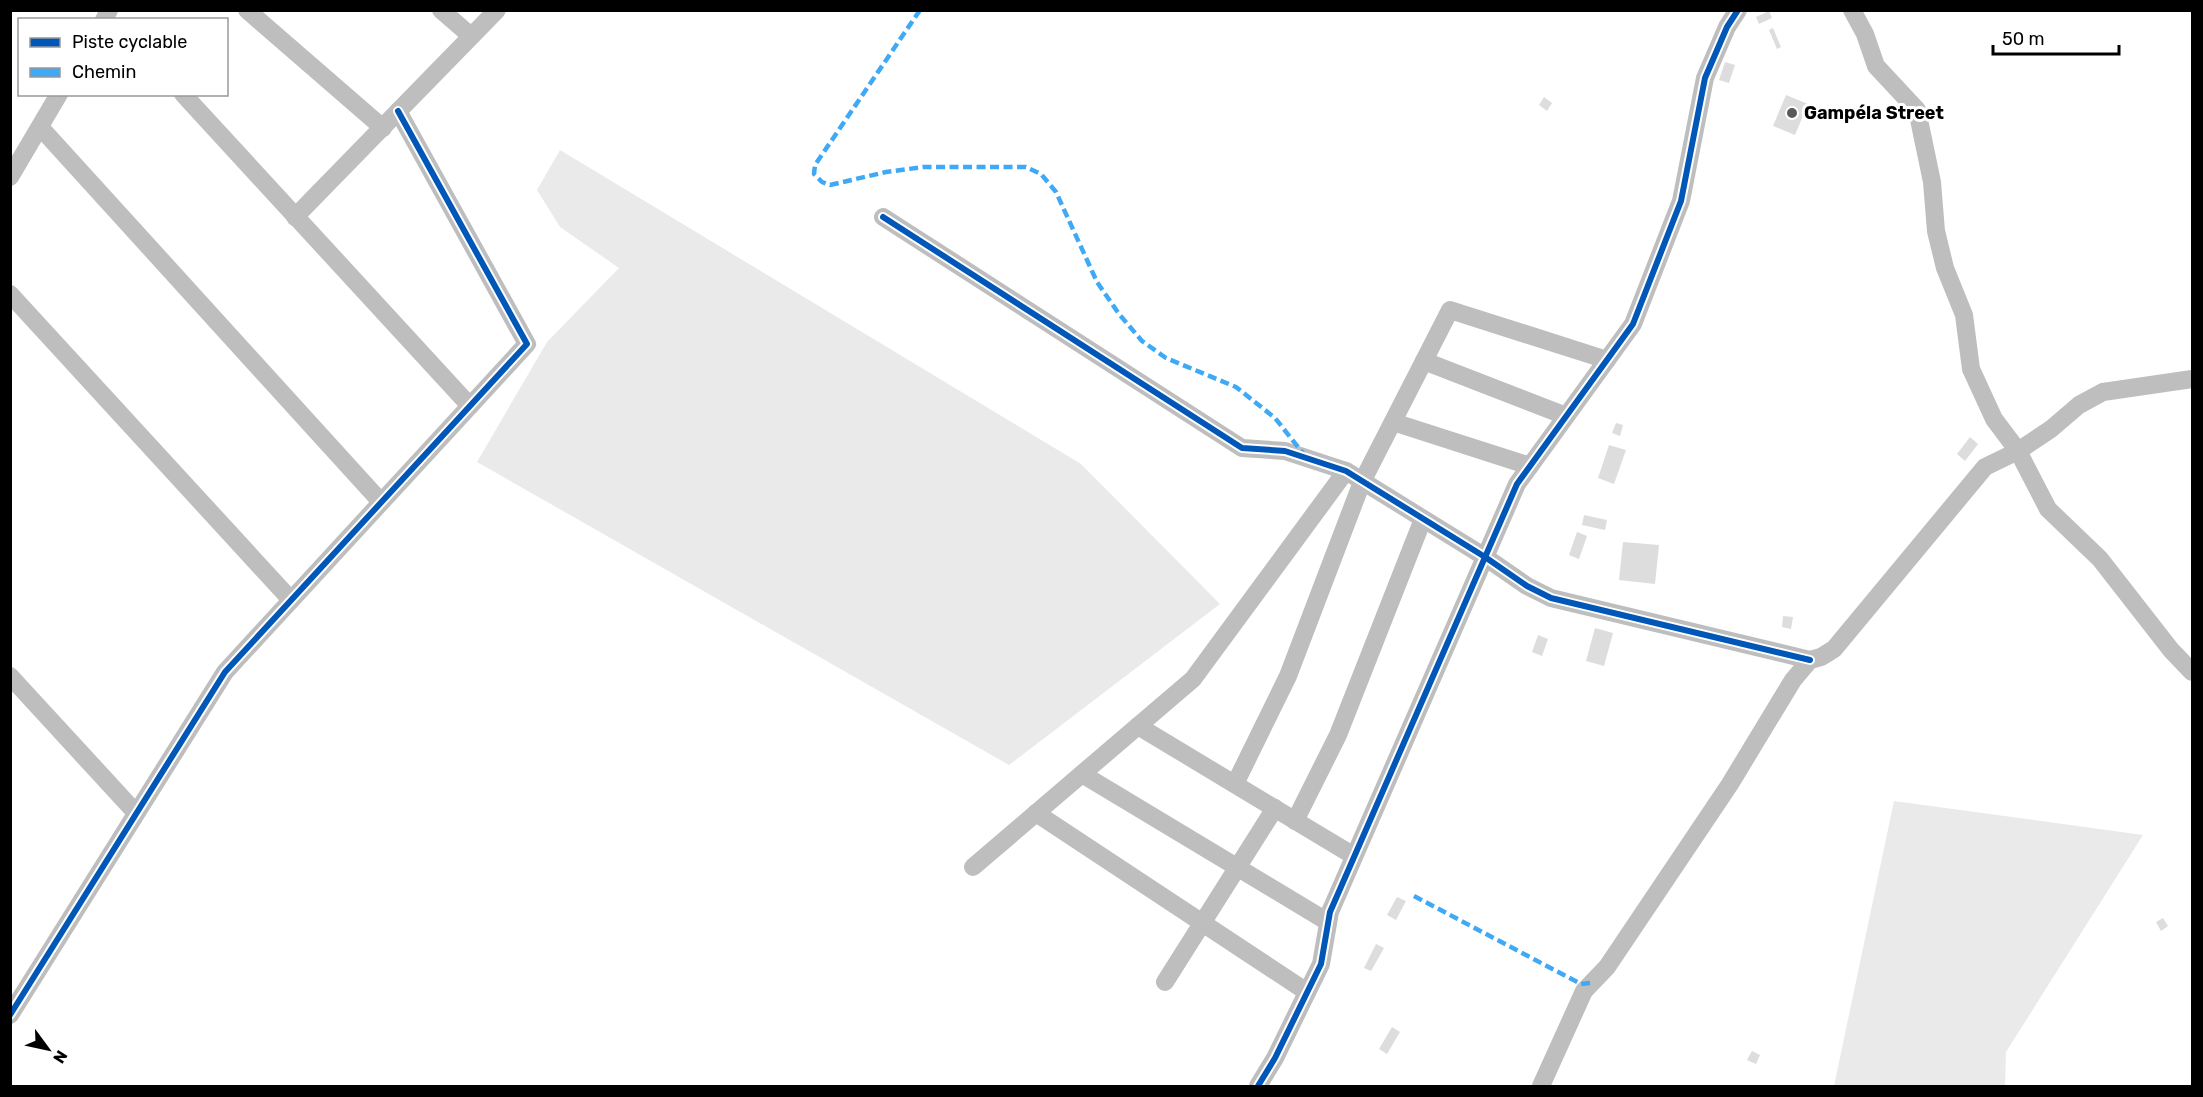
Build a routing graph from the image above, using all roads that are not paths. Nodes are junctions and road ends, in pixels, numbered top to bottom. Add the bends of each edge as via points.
1 (247, 10) edge
2 (441, 10) edge
3 (496, 10) edge
4 (1738, 10) edge
5 (1852, 10) edge
6 (471, 36) junction
7 (58, 96) edge
8 (185, 96) edge
9 (399, 111) junction
10 (40, 127) junction
11 (382, 128) junction
12 (10, 177) edge
13 (295, 217) junction
14 (883, 218) dead end
15 (10, 294) edge
16 (1607, 360) junction
17 (1424, 361) junction
18 (2193, 379) edge
19 (470, 406) junction
20 (1566, 416) junction
21 (1393, 422) junction
22 (2018, 452) junction
23 (1530, 466) junction
24 (1346, 471) junction
25 (1362, 482) junction
26 (381, 502) junction
27 (1423, 519) junction
28 (1485, 557) junction
29 (291, 600) junction
30 (1810, 660) junction
31 (2193, 672) edge
32 (13, 685) edge
33 (1138, 726) junction
34 (1083, 774) junction
35 (1235, 784) junction
36 (1275, 808) junction
37 (136, 813) junction
38 (1036, 813) junction
39 (1295, 820) junction
40 (1354, 856) junction
41 (973, 867) dead end
42 (1237, 867) junction
43 (1328, 922) junction
44 (1202, 923) junction
45 (1165, 982) dead end
46 (1307, 992) junction
47 (10, 1015) edge
48 (1258, 1086) edge
49 (1541, 1086) edge

1 - 11 street
2 - 6 street
3 - 6 street
4 - 16 street via 1705,78 1680,201 1634,324
5 - 22 street via 1866,34 1876,66 1917,110 1932,182 1936,231 1945,268 1964,315 1971,369 1994,419
6 - 9 street
7 - 10 street
8 - 13 street
9 - 11 street
9 - 19 street via 527,344
10 - 12 street
10 - 26 street
11 - 13 street
13 - 19 street
14 - 24 street via 1242,448 1285,451
15 - 29 street
16 - 17 street via 1450,310
16 - 20 street
17 - 20 street
17 - 21 street
18 - 22 street via 2103,392 2079,405
19 - 26 street
20 - 23 street
21 - 23 street
21 - 25 street
22 - 30 street via 1985,467 1834,649
22 - 31 street via 2048,509 2100,559 2171,650
23 - 28 street via 1517,484
24 - 25 street
24 - 33 street via 1193,679
25 - 27 street
25 - 35 street via 1288,676
26 - 29 street
27 - 28 street
27 - 39 street via 1338,735
28 - 30 street via 1551,598
28 - 40 street
29 - 37 street via 225,672
30 - 49 street via 1793,680 1730,784 1607,968 1584,991
32 - 37 street
33 - 34 street
33 - 35 street
34 - 38 street
34 - 42 street
35 - 36 street
36 - 39 street
36 - 42 street
37 - 47 street
38 - 41 street
38 - 44 street
39 - 40 street
40 - 43 street
42 - 43 street
42 - 44 street
43 - 46 street via 1321,964
44 - 45 street
44 - 46 street
46 - 48 street

